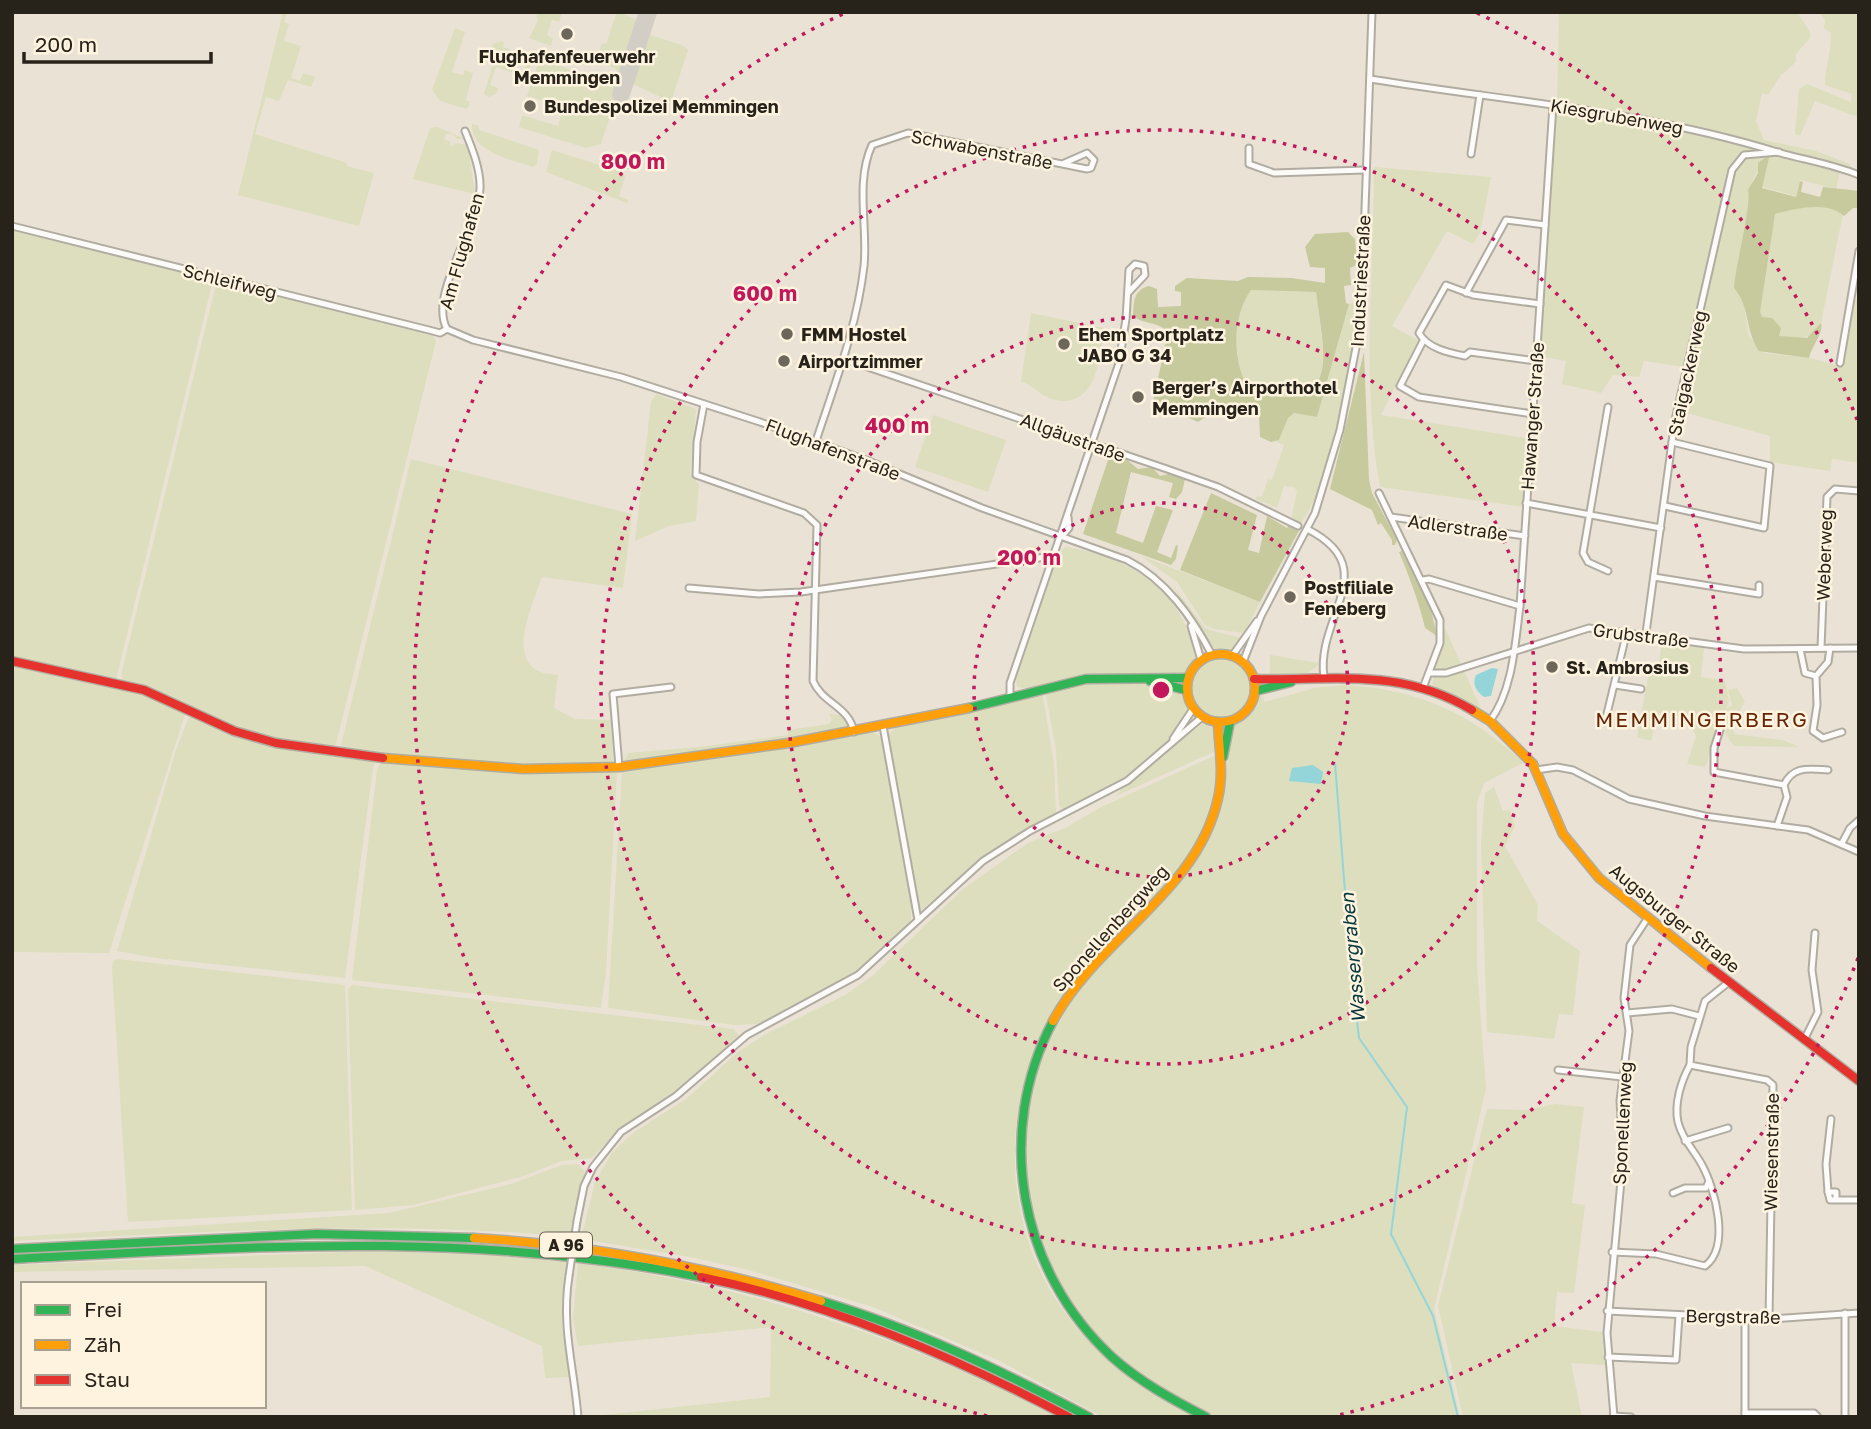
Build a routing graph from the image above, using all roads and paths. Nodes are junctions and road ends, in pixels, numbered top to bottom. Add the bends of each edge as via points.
1 (1372, 12) edge
2 (1370, 79) junction
3 (1480, 95) junction
4 (1553, 105) junction
5 (465, 131) dead end
6 (1249, 148) dead end
7 (1779, 152) junction
8 (1471, 154) dead end
9 (1062, 164) junction
10 (1364, 170) junction
11 (1859, 175) edge
12 (1545, 225) junction
13 (12, 226) edge
14 (1859, 251) edge
15 (1128, 293) junction
16 (1466, 293) junction
17 (1540, 304) junction
18 (447, 329) junction
19 (1423, 341) junction
20 (844, 359) junction
21 (1536, 361) junction
22 (1840, 363) dead end
23 (704, 404) junction
24 (1608, 407) dead end
25 (1533, 414) junction
26 (816, 441) junction
27 (1672, 442) junction
28 (1092, 443) junction
29 (1859, 491) edge
30 (1379, 493) dead end
31 (1526, 503) junction
32 (1665, 506) junction
33 (1590, 515) junction
34 (1391, 517) junction
35 (1298, 526) dead end
36 (1661, 528) junction
37 (1307, 529) junction
38 (1062, 536) junction
39 (1525, 536) junction
40 (1054, 556) junction
41 (1608, 571) dead end
42 (1654, 577) junction
43 (1423, 580) junction
44 (1759, 585) dead end
45 (689, 588) dead end
46 (814, 590) junction
47 (1520, 606) junction
48 (1261, 616) junction
49 (1191, 622) junction
50 (1627, 631) junction
51 (1646, 633) junction
52 (1821, 648) junction
53 (1830, 648) junction
54 (1859, 648) edge
55 (1800, 649) junction
56 (1515, 651) junction
57 (1212, 655) junction
58 (1232, 656) junction
59 (1201, 660) junction
60 (12, 661) edge
61 (1243, 662) junction
62 (1429, 673) junction
63 (1816, 676) junction
64 (1324, 677) junction
65 (1188, 678) junction
66 (1144, 679) junction
67 (1254, 679) junction
68 (1294, 680) junction
69 (1615, 685) junction
70 (671, 687) dead end
71 (1423, 688) junction
72 (1641, 689) dead end
73 (1186, 690) junction
74 (1255, 691) junction
75 (1010, 697) junction
76 (1193, 709) junction
77 (1202, 717) junction
78 (1490, 721) junction
79 (1230, 722) junction
80 (1605, 722) dead end
81 (1217, 723) junction
82 (883, 726) junction
83 (1720, 730) dead end
84 (855, 732) junction
85 (1842, 732) dead end
86 (1171, 742) junction
87 (1223, 759) junction
88 (619, 767) junction
89 (1536, 770) junction
90 (1828, 770) dead end
91 (1783, 785) junction
92 (1859, 820) edge
93 (1777, 826) junction
94 (1842, 844) junction
95 (1859, 852) edge
96 (1647, 919) junction
97 (918, 920) junction
98 (1815, 933) dead end
99 (1729, 982) junction
100 (1626, 1013) junction
101 (1699, 1016) junction
102 (1805, 1038) junction
103 (1690, 1065) junction
104 (1558, 1070) dead end
105 (1622, 1077) junction
106 (1859, 1081) edge
107 (1831, 1119) dead end
108 (1728, 1128) dead end
109 (1685, 1141) junction
110 (1709, 1181) junction
111 (1673, 1193) dead end
112 (1859, 1200) edge
113 (12, 1249) edge
114 (1612, 1252) junction
115 (12, 1259) edge
116 (1607, 1311) junction
117 (1859, 1312) edge
118 (1845, 1314) junction
119 (1679, 1315) junction
120 (1745, 1319) junction
121 (1769, 1319) junction
122 (1608, 1357) junction
123 (1745, 1415) edge
124 (1614, 1416) edge
125 (578, 1417) edge
126 (1069, 1417) edge
127 (1089, 1417) edge
128 (1206, 1417) edge
129 (1630, 1417) edge
130 (1818, 1417) edge
131 (1845, 1417) edge

1 - 2 street, Industriestraße
2 - 3 street, Kiesgrubenweg
2 - 10 street, Industriestraße
3 - 4 street, Kiesgrubenweg
3 - 8 street
4 - 7 street, Kiesgrubenweg via 1687,128
4 - 12 street, Hawanger Straße
5 - 18 street, Am Flughafen via 474,152 480,191 442,309
6 - 10 street via 1249,164 1274,173
7 - 11 street, Kiesgrubenweg
7 - 27 street, Staigackerweg via 1744,155 1732,170
9 - 9 street, Schwabenstraße via 1087,169 1094,160 1087,153
9 - 20 street, Schwabenstraße via 908,133 872,145 864,162 862,279
10 - 37 street, Industriestraße via 1361,322 1337,443
12 - 16 street via 1506,220
12 - 17 street, Hawanger Straße
13 - 18 street, Schleifweg via 440,333
14 - 22 street
15 - 15 street via 1145,275 1144,265 1135,264 1129,270
15 - 28 street via 1119,363
16 - 17 street
16 - 19 street via 1451,285 1444,287 1419,333
17 - 21 street, Hawanger Straße
18 - 23 street, Flughafenstraße
19 - 21 street via 1448,353
19 - 25 street via 1400,386 1419,397
20 - 26 street, Schwabenstraße
20 - 28 street, Allgäustraße
21 - 25 street, Hawanger Straße
23 - 26 street, Flughafenstraße
23 - 46 street via 696,475 814,520 818,534
24 - 33 street
25 - 31 street, Hawanger Straße
26 - 38 street, Flughafenstraße
27 - 32 street, Staigackerweg
27 - 32 street via 1770,466 1763,528
28 - 35 street, Allgäustraße via 1218,487
28 - 38 street
29 - 52 street, Weberweg via 1835,489 1827,498
30 - 34 street
31 - 33 street
31 - 39 street, Hawanger Straße
32 - 36 street, Staigackerweg
33 - 36 street
33 - 41 street via 1583,558
34 - 39 street, Adlerstraße
34 - 43 street
36 - 42 street, Staigackerweg
37 - 48 street, Industriestraße
37 - 64 street via 1335,549 1345,573 1344,590 1323,646
38 - 40 street
38 - 49 street, Flughafenstraße via 1143,568 1167,589
39 - 47 street, Hawanger Straße
40 - 46 street
40 - 75 street via 1010,683
42 - 44 street via 1759,594
42 - 51 street, Staigackerweg
43 - 47 street
43 - 62 street via 1441,627
45 - 46 street via 759,594
46 - 84 street via 813,681 819,692 848,715
47 - 56 street, Hawanger Straße
48 - 58 street, Industriestraße
48 - 61 street, Industriestraße
49 - 57 street, Flughafenstraße
49 - 59 street, Flughafenstraße
50 - 51 street, Grubstraße
50 - 56 street, Grubstraße via 1580,629
50 - 69 street
51 - 55 street, Grubstraße via 1744,649
52 - 53 street, Grubstraße
52 - 55 street, Grubstraße
53 - 54 street, Grubstraße
53 - 63 street via 1828,662
55 - 63 street via 1802,668
56 - 62 street, Grubstraße via 1446,673
56 - 78 street, Hawanger Straße via 1501,701
57 - 58 main road
57 - 59 main road
58 - 61 main road
59 - 65 main road
60 - 88 main road via 144,690 234,731 276,743 475,767
61 - 67 main road
62 - 71 street
63 - 85 street via 1813,732 1823,738
64 - 68 main road, Augsburger Straße
64 - 71 main road, Augsburger Straße via 1365,677
65 - 66 main road
65 - 73 main road
66 - 73 main road
66 - 75 main road via 1086,679
67 - 68 main road, Augsburger Straße
67 - 74 main road
68 - 74 main road, Augsburger Straße
69 - 72 street
69 - 80 street
70 - 88 street via 612,694
71 - 78 main road, Augsburger Straße via 1460,702
73 - 76 main road
74 - 79 main road via 1249,708
75 - 82 main road
76 - 77 main road
76 - 86 street
77 - 81 main road
77 - 86 street
78 - 89 main road, Augsburger Straße
79 - 81 main road
79 - 87 main road, Sponellenbergweg
81 - 87 main road, Sponellenbergweg
82 - 84 main road
82 - 97 street
83 - 91 street via 1714,772
84 - 88 main road
86 - 97 street via 1118,788 1036,827 991,855
87 - 128 main road, Sponellenbergweg via 1211,819 1190,860 1152,907 1082,977 1051,1022 1030,1073 1019,1148 1026,1219 1056,1290 1088,1333 1117,1361
89 - 93 street via 1573,770 1629,799
89 - 96 main road, Augsburger Straße via 1577,854
90 - 91 street via 1799,769
91 - 93 street via 1787,797
92 - 94 street
93 - 94 street via 1808,830
94 - 95 street
96 - 99 main road, Augsburger Straße
96 - 100 street, Sponellenweg via 1629,950
97 - 125 street, bridge via 858,975 753,1031 676,1097 621,1132 603,1150 590,1171 569,1276 565,1325
98 - 102 street via 1812,970 1818,1012
99 - 101 street via 1708,996
99 - 102 main road, Augsburger Straße
100 - 101 street via 1672,1009
100 - 105 street, Sponellenweg via 1629,1035
101 - 103 street
102 - 106 main road, Augsburger Straße
103 - 109 street via 1677,1112
103 - 121 street, Wiesenstraße via 1773,1085
104 - 105 street
105 - 114 street, Sponellenweg via 1623,1159
107 - 112 street via 1828,1192 1836,1192 1836,1198
108 - 109 street
109 - 110 street
110 - 111 street via 1706,1188
110 - 114 street via 1718,1240 1712,1261 1705,1266 1656,1254
113 - 127 main road, A 96 via 416,1234 636,1254 752,1278 854,1308 976,1358
114 - 116 street, Sponellenweg
115 - 126 main road, A 96 via 360,1244 484,1247 644,1265 736,1284 852,1318 955,1359
116 - 119 street, Bergstraße
116 - 122 street, Sponellenweg
117 - 118 street, Bergstraße
118 - 121 street, Bergstraße
118 - 131 street
119 - 120 street, Bergstraße
119 - 122 street via 1676,1360
120 - 121 street, Bergstraße
120 - 123 street
122 - 124 street, Sponellenweg
123 - 130 street via 1814,1413
124 - 129 street

